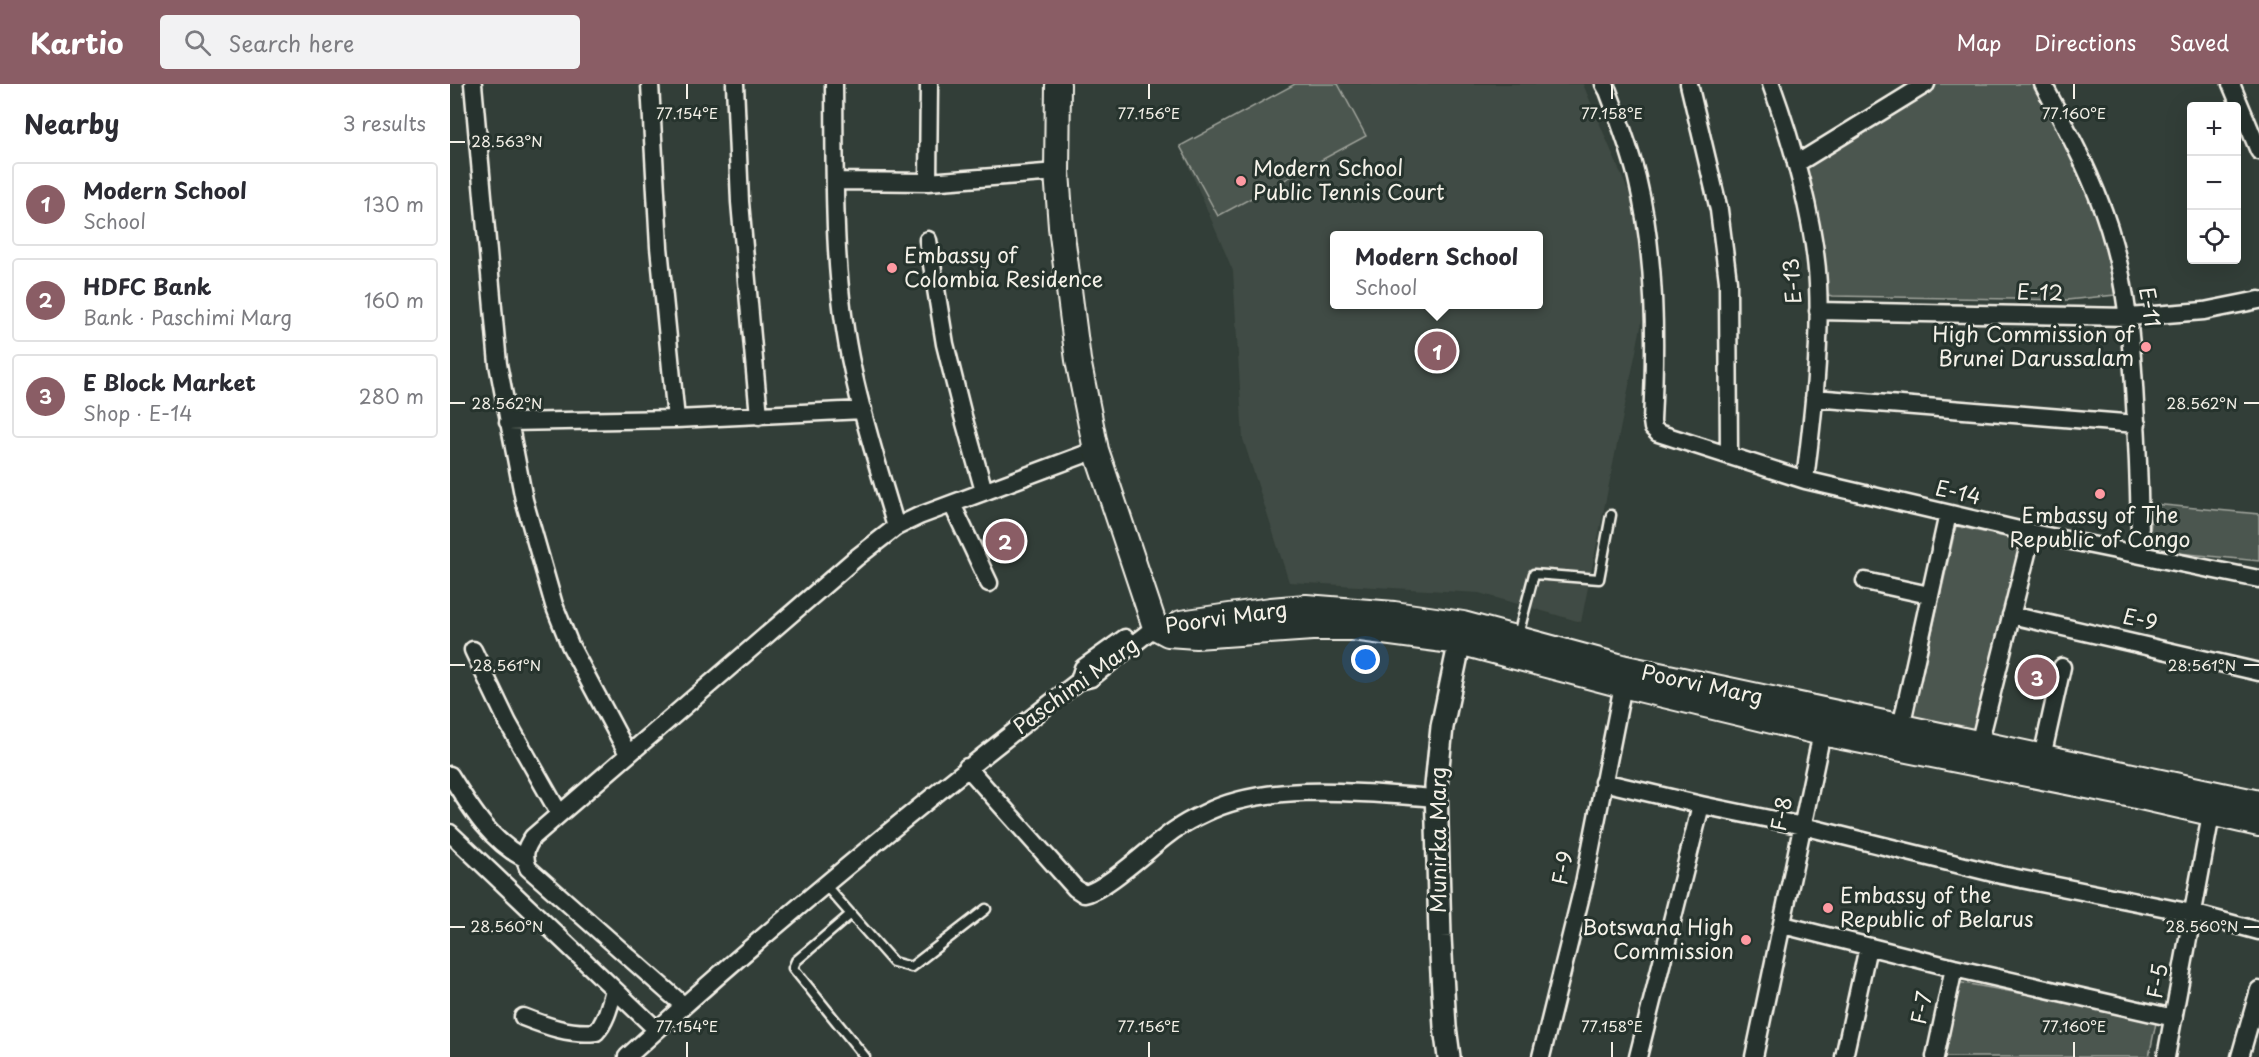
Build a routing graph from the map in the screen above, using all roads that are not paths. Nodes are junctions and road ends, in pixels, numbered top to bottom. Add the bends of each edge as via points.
1 (473, 84) edge
2 (650, 84) edge
3 (735, 84) edge
4 (834, 84) edge
5 (929, 84) edge
6 (1058, 84) edge
7 (1689, 84) edge
8 (1771, 84) edge
9 (1926, 84) edge
10 (2043, 84) edge
11 (2231, 84) edge
12 (1611, 86) edge
13 (2259, 152) edge
14 (1796, 164) junction
15 (1057, 172) junction
16 (836, 181) junction
17 (928, 182) junction
18 (928, 240) dead end
19 (2259, 300) edge
20 (1818, 311) junction
21 (2129, 317) junction
22 (1814, 398) junction
23 (862, 411) junction
24 (759, 416) junction
25 (676, 419) junction
26 (508, 422) junction
27 (2137, 424) junction
28 (1096, 450) junction
29 (1729, 456) junction
30 (1805, 480) junction
31 (984, 491) junction
32 (952, 504) junction
33 (1948, 514) junction
34 (1611, 515) dead end
35 (896, 527) junction
36 (2032, 533) junction
37 (2140, 554) junction
38 (2259, 579) edge
39 (1865, 581) dead end
40 (990, 583) dead end
41 (1929, 595) junction
42 (2012, 615) junction
43 (1153, 623) junction
44 (1467, 635) junction
45 (1517, 639) junction
46 (473, 650) dead end
47 (2062, 667) dead end
48 (2259, 672) edge
49 (1624, 677) junction
50 (1824, 722) junction
51 (1901, 727) junction
52 (1979, 744) junction
53 (628, 754) junction
54 (2042, 757) junction
55 (967, 767) junction
56 (450, 775) edge
57 (1603, 782) junction
58 (1435, 798) junction
59 (2213, 803) junction
60 (2259, 803) edge
61 (1701, 805) junction
62 (559, 813) junction
63 (2259, 824) edge
64 (1803, 826) junction
65 (450, 832) edge
66 (524, 858) junction
67 (826, 886) junction
68 (986, 909) dead end
69 (2192, 913) junction
70 (851, 914) junction
71 (1783, 925) junction
72 (2259, 931) edge
73 (1868, 947) junction
74 (1954, 968) junction
75 (614, 990) junction
76 (2259, 990) edge
77 (683, 1005) junction
78 (523, 1017) dead end
79 (2174, 1018) junction
80 (657, 1030) junction
81 (627, 1057) edge
82 (866, 1057) edge
83 (1449, 1057) edge
84 (1458, 1057) edge
85 (1541, 1057) edge
86 (1638, 1057) edge
87 (1754, 1057) edge
88 (1844, 1057) edge
89 (1935, 1057) edge
90 (2166, 1057) edge
91 (2240, 1057) edge

1 - 26 street via 498,364
2 - 25 street via 659,247
3 - 24 street via 740,202
4 - 16 street
5 - 17 street
6 - 15 main road, Paschimi Marg
7 - 29 street via 1719,210 1728,281
8 - 14 street, E-13
9 - 14 street
10 - 21 street, E-11 via 2098,198 2120,266
11 - 13 street
12 - 29 street, E-14 via 1637,177 1645,223 1654,317 1653,428
14 - 20 street, E-13 via 1815,255
15 - 17 street
15 - 28 main road, Paschimi Marg via 1067,284
16 - 17 street
16 - 23 street via 846,334
18 - 31 street via 945,344
19 - 21 street, E-12 via 2204,311
20 - 21 street, E-12
20 - 22 street, E-13
21 - 27 street, E-11
22 - 27 street
22 - 30 street, E-13
23 - 24 street
23 - 35 street
24 - 25 street
25 - 26 street
26 - 53 street via 524,500 554,605 570,645
27 - 37 street, E-11
28 - 31 street
28 - 43 main road, Paschimi Marg
29 - 30 street, E-14
30 - 33 street, E-14
31 - 32 street
32 - 35 street
32 - 40 street
33 - 36 street, E-14
33 - 41 street
34 - 45 lane via 1599,579 1534,574
35 - 53 street
36 - 37 street, E-14
36 - 42 street
37 - 38 street, E-14
39 - 41 street
41 - 51 street
42 - 48 street, E-9
42 - 52 street
43 - 44 main road, Poorvi Marg via 1306,607 1394,614
43 - 55 street, Paschimi Marg via 1083,668 1079,681
44 - 45 main road, Poorvi Marg
44 - 49 main road, Poorvi Marg
44 - 58 street, Munirka Marg via 1442,727
44 - 84 street, Munirka Marg via 1444,788 1447,908
45 - 49 main road, Poorvi Marg
46 - 62 street via 508,723
47 - 54 street
49 - 50 main road, Poorvi Marg
49 - 57 street, F-9
50 - 51 main road, Poorvi Marg
50 - 59 main road, Poorvi Marg
50 - 64 street, F-8
51 - 52 main road, Poorvi Marg
52 - 54 main road, Poorvi Marg
53 - 62 street
54 - 59 main road, Poorvi Marg
55 - 58 street via 1084,894 1099,888 1174,831 1239,800 1308,792
55 - 67 street, Paschimi Marg
56 - 66 street via 498,842
57 - 61 street
57 - 85 street, F-9 via 1584,883
58 - 83 street, Munirka Marg
59 - 60 main road, Poorvi Marg
59 - 63 main road, Poorvi Marg
59 - 69 street, F-5
61 - 64 street
61 - 86 street
62 - 66 street via 526,846
64 - 69 street via 2001,875
64 - 71 street, F-8
65 - 75 street
66 - 77 street via 537,877
67 - 70 lane
67 - 77 street, Paschimi Marg
68 - 70 lane via 911,967 893,962
69 - 72 street
69 - 79 street, F-5
70 - 82 lane via 796,961 793,968
71 - 73 street
71 - 87 street, F-8
73 - 74 street
73 - 88 street
74 - 79 street
74 - 89 street, F-7
75 - 78 street via 596,1032 551,1028
75 - 80 street
76 - 91 street
77 - 80 street, Paschimi Marg
79 - 90 street, F-5
80 - 81 street, Paschimi Marg

